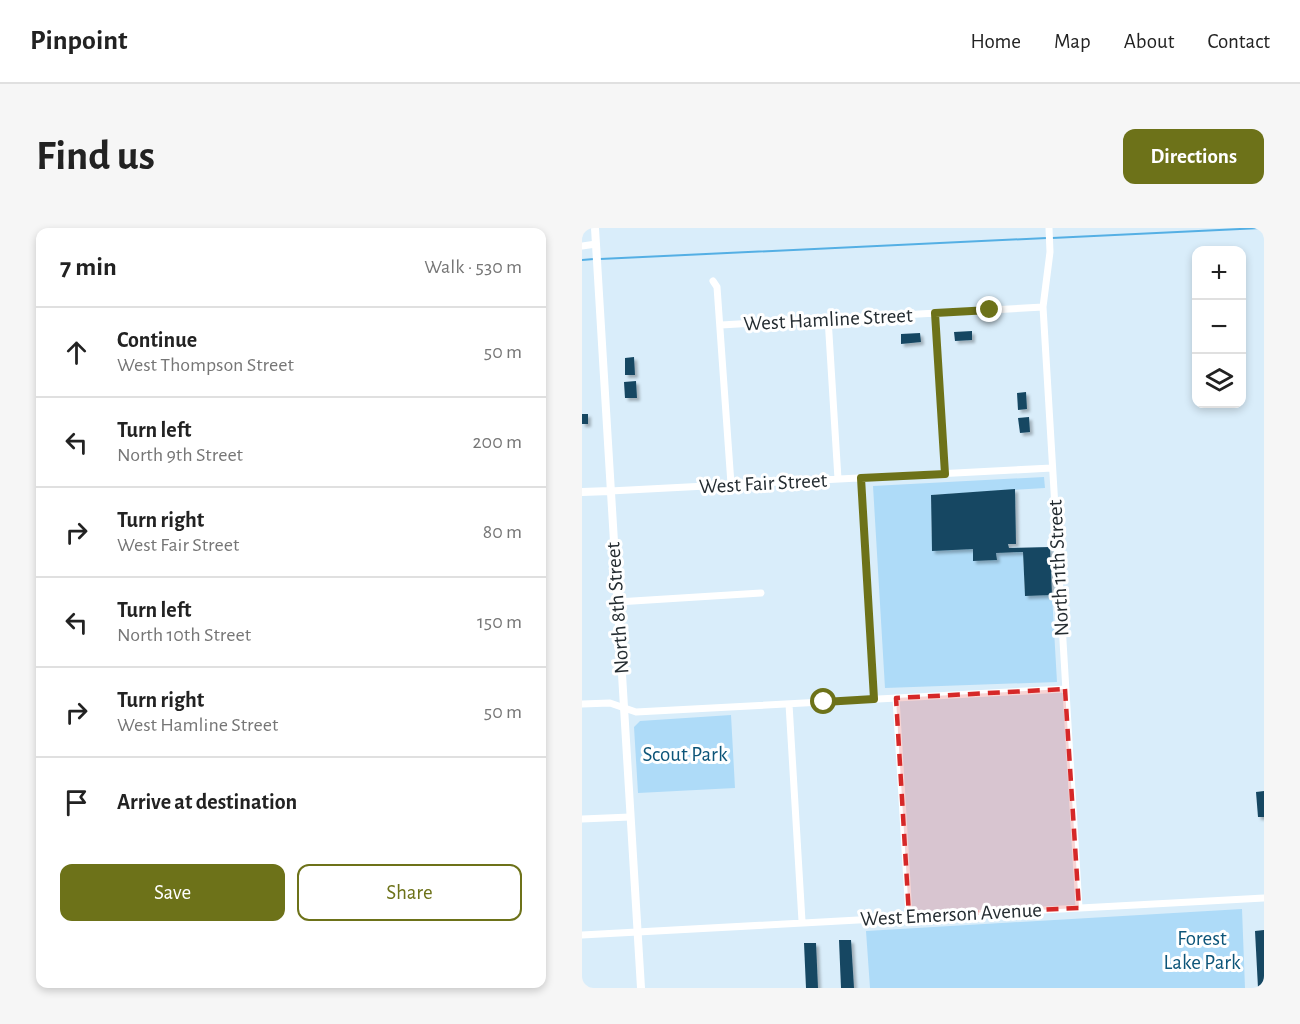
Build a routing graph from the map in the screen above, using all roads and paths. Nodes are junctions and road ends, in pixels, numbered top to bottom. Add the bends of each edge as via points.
1 (595, 228) edge
2 (1049, 228) edge
3 (582, 246) edge
4 (596, 247) junction
5 (713, 280) dead end
6 (1043, 307) junction
7 (935, 313) junction
8 (828, 318) junction
9 (721, 325) junction
10 (1052, 468) junction
11 (945, 474) junction
12 (861, 478) junction
13 (838, 479) junction
14 (731, 484) junction
15 (610, 491) junction
16 (582, 492) edge
17 (761, 593) dead end
18 (617, 602) junction
19 (1065, 689) junction
20 (896, 698) junction
21 (874, 699) junction
22 (582, 704) edge
23 (789, 704) junction
24 (624, 707) junction
25 (630, 817) junction
26 (582, 819) edge
27 (1264, 898) edge
28 (1079, 908) junction
29 (909, 916) junction
30 (802, 921) junction
31 (637, 932) junction
32 (582, 935) edge
33 (641, 988) edge

1 - 4 street, North 8th Street
2 - 6 street, North 11th Street
3 - 4 street
4 - 15 street, North 8th Street
5 - 9 street
6 - 7 street, West Hamline Street
6 - 10 street, North 11th Street
7 - 8 street, West Hamline Street
7 - 11 street
8 - 9 street, West Hamline Street
8 - 13 street
9 - 14 street
10 - 11 street, West Fair Street
10 - 19 street, North 11th Street
11 - 12 street, West Fair Street
12 - 13 street, West Fair Street
12 - 21 street
13 - 14 street, West Fair Street
14 - 15 street, West Fair Street
15 - 16 street, West Fair Street
15 - 18 street, North 8th Street
17 - 18 street
18 - 24 street, North 8th Street
19 - 20 street
19 - 28 street, North 11th Street
20 - 21 street
20 - 29 street
21 - 23 street
22 - 24 street via 610,702
23 - 24 street via 636,712
23 - 30 street
24 - 25 street, North 8th Street
25 - 26 street
25 - 31 street, North 8th Street
27 - 28 street, West Emerson Avenue
28 - 29 street, West Emerson Avenue
29 - 30 street, West Emerson Avenue
30 - 31 street, West Emerson Avenue
31 - 32 street, West Emerson Avenue
31 - 33 street, North 8th Street

